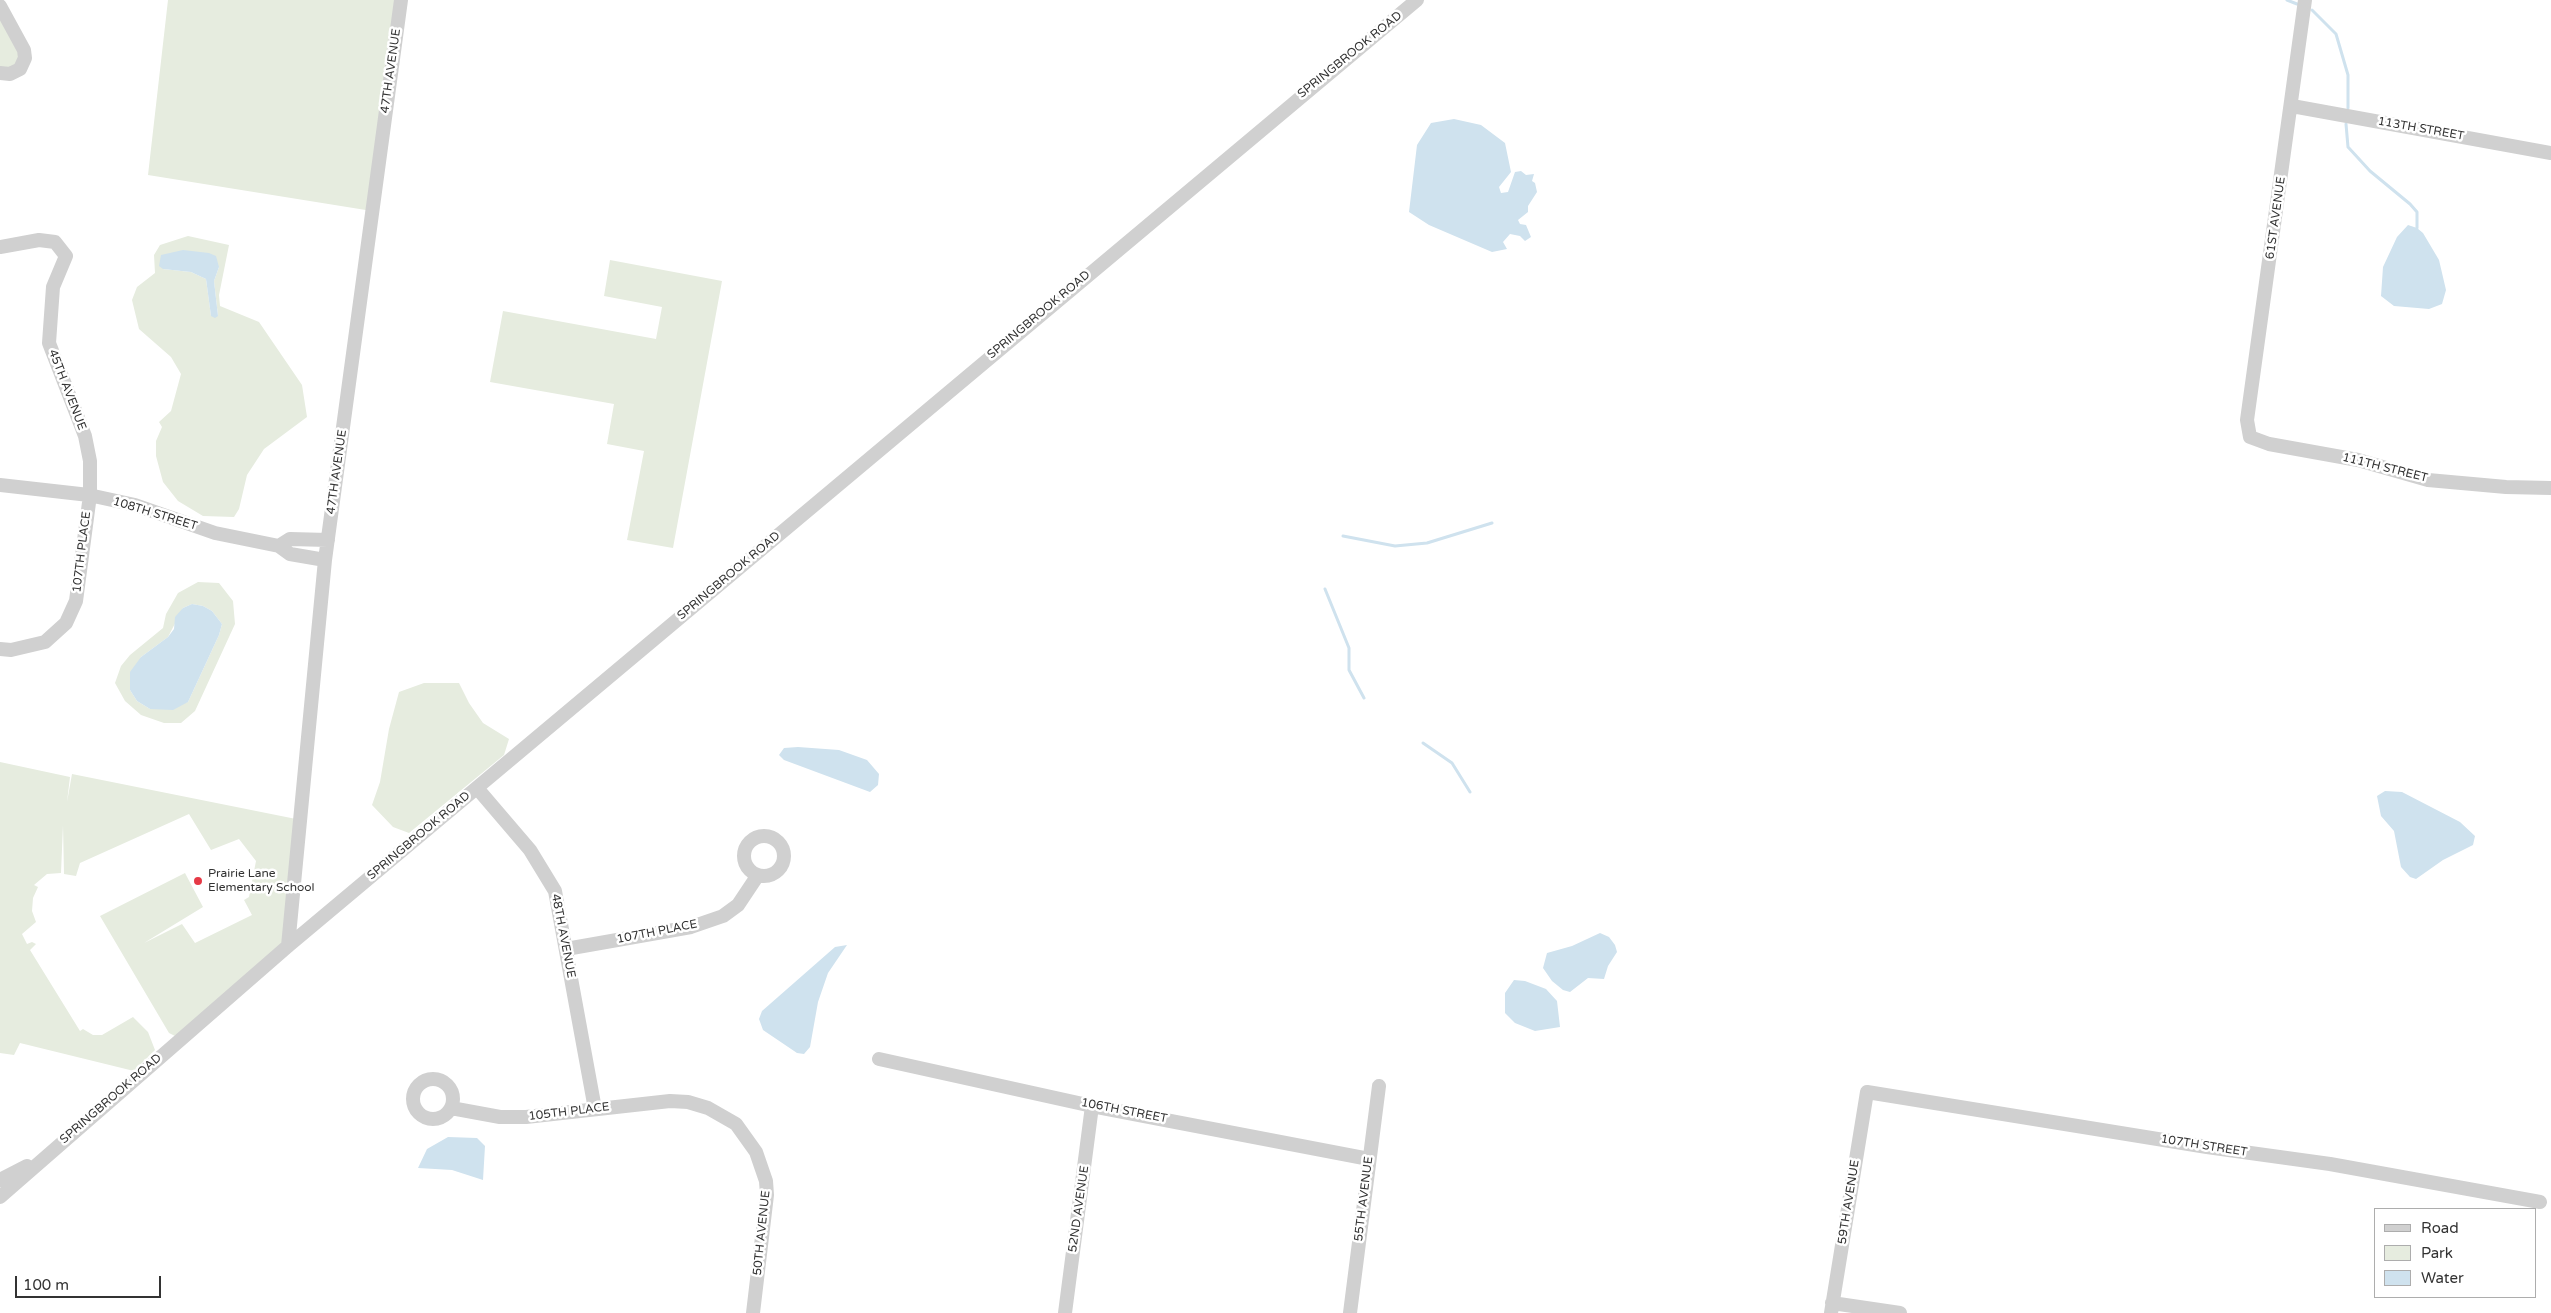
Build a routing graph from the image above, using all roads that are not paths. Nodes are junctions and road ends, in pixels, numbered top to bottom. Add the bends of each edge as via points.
1 (3, 0) edge
2 (401, 0) edge
3 (1417, 0) edge
4 (2305, 0) edge
5 (0, 4) edge
6 (0, 74) edge
7 (2292, 106) junction
8 (2551, 153) edge
9 (0, 247) edge
10 (2250, 437) joint
11 (0, 485) edge
12 (2551, 488) edge
13 (90, 495) junction
14 (328, 540) junction
15 (279, 546) junction
16 (325, 560) junction
17 (0, 649) edge
18 (477, 788) junction
19 (758, 875) dead end
20 (288, 946) junction
21 (566, 949) junction
22 (879, 1059) dead end
23 (1379, 1086) dead end
24 (1866, 1092) joint
25 (688, 1102) joint
26 (1092, 1106) junction
27 (451, 1108) dead end
28 (595, 1109) junction
29 (45, 1156) junction
30 (1369, 1159) junction
31 (0, 1180) edge
32 (0, 1197) edge
33 (2540, 1202) dead end
34 (1832, 1308) edge
35 (753, 1313) edge
36 (1065, 1313) edge
37 (1350, 1313) edge
38 (1900, 1313) edge

1 - 5 street
2 - 14 street, 47TH AVENUE
3 - 18 street, SPRINGBROOK ROAD
4 - 7 street, 61ST AVENUE
5 - 6 street via 25,58 24,64 15,72
7 - 8 street, 113TH STREET
7 - 10 street, 61ST AVENUE via 2247,420
9 - 13 street, 45TH AVENUE via 39,240 55,242 66,256 53,287 49,343 85,436 90,461
10 - 12 street, 111TH STREET via 2270,444 2358,460 2428,480
11 - 13 street, 108TH STREET
13 - 15 street, 108TH STREET via 135,505 215,533
13 - 17 street, 107TH PLACE via 76,600 66,623 45,642 11,650
14 - 15 street, 108TH STREET via 290,539
14 - 16 street, 47TH AVENUE
15 - 16 street, 108TH STREET via 290,554
16 - 20 street, 47TH AVENUE
18 - 20 street, SPRINGBROOK ROAD
18 - 21 street, 48TH AVENUE via 530,850 555,891
19 - 21 street, 107TH PLACE via 738,904 723,916 691,927
20 - 29 street, SPRINGBROOK ROAD
21 - 28 street, 48TH AVENUE
22 - 26 street, 106TH STREET
23 - 30 street, 55TH AVENUE
24 - 33 street, 107TH STREET via 2330,1164
24 - 34 street, 59TH AVENUE
25 - 28 street, 105TH PLACE via 670,1100
25 - 35 street, 50TH AVENUE via 708,1108 736,1124 762,1164 767,1195
26 - 30 street, 106TH STREET
26 - 36 street, 52ND AVENUE
27 - 28 street, 105TH PLACE via 500,1117
29 - 31 street, SPRINGBROOK ROAD
29 - 32 street, SPRINGBROOK ROAD
30 - 37 street, 55TH AVENUE
34 - 38 street

